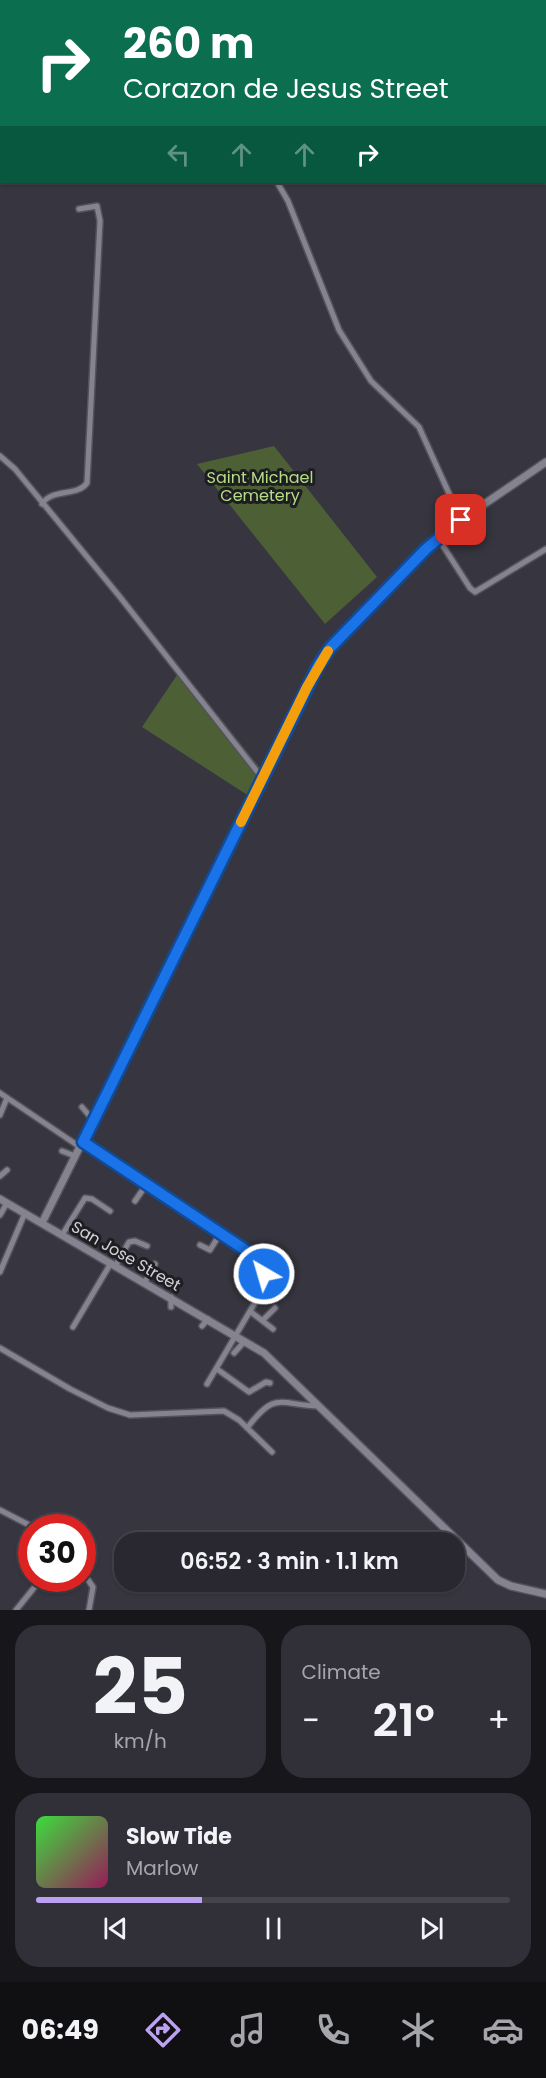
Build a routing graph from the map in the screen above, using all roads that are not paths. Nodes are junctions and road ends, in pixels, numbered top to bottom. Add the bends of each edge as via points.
1 (279, 183) edge
2 (79, 209) dead end
3 (0, 456) edge
4 (546, 462) edge
5 (42, 504) junction
6 (461, 520) junction
7 (438, 538) junction
8 (546, 549) edge
9 (263, 778) junction
10 (0, 1093) edge
11 (7, 1098) junction
12 (82, 1107) dead end
13 (0, 1115) edge
14 (88, 1123) junction
15 (81, 1144) junction
16 (62, 1151) dead end
17 (75, 1156) junction
18 (7, 1170) dead end
19 (0, 1176) edge
20 (146, 1185) junction
21 (0, 1199) edge
22 (135, 1202) dead end
23 (7, 1203) junction
24 (110, 1211) dead end
25 (25, 1213) junction
26 (0, 1215) edge
27 (42, 1223) junction
28 (223, 1233) junction
29 (62, 1235) junction
30 (201, 1243) dead end
31 (147, 1246) dead end
32 (254, 1256) junction
33 (113, 1264) junction
34 (155, 1264) dead end
35 (249, 1264) dead end
36 (0, 1272) edge
37 (145, 1282) junction
38 (171, 1297) junction
39 (171, 1307) dead end
40 (275, 1308) dead end
41 (251, 1312) junction
42 (208, 1319) junction
43 (263, 1320) junction
44 (202, 1326) dead end
45 (73, 1328) dead end
46 (273, 1329) dead end
47 (237, 1336) junction
48 (245, 1341) junction
49 (0, 1348) edge
50 (234, 1353) dead end
51 (217, 1369) junction
52 (270, 1383) dead end
53 (207, 1384) dead end
54 (321, 1407) junction
55 (247, 1428) junction
56 (272, 1452) dead end
57 (0, 1510) edge
58 (18, 1519) edge
59 (31, 1592) edge
60 (92, 1592) edge
61 (546, 1594) edge
62 (16, 1610) edge
63 (89, 1610) edge

1 - 6 street via 339,330 371,381 419,427
2 - 5 street via 97,206 100,221 87,483 82,488 48,497
3 - 5 street
4 - 6 street
5 - 9 street
6 - 7 street
7 - 8 street via 475,592
7 - 9 street via 330,648
9 - 14 street
10 - 11 street
11 - 13 street
11 - 15 street
12 - 14 street
14 - 15 street
15 - 17 street
15 - 20 street
16 - 17 street
17 - 27 street
18 - 19 street
20 - 22 street
20 - 28 street
21 - 23 street, San Jose Street
23 - 25 street, San Jose Street
23 - 26 street
24 - 29 street via 85,1198
25 - 27 street, San Jose Street
25 - 36 street
27 - 29 street, San Jose Street
28 - 30 street via 210,1250
28 - 32 street
29 - 33 street, San Jose Street
31 - 33 street via 135,1240 129,1242
32 - 35 street
32 - 41 street via 262,1265 265,1281
33 - 37 street, San Jose Street
33 - 45 street
34 - 37 street
37 - 38 street, San Jose Street
38 - 39 street
38 - 42 street, San Jose Street
40 - 43 street
41 - 43 street
41 - 47 street
42 - 44 street
42 - 47 street, San Jose Street
43 - 46 street
47 - 48 street, San Jose Street
47 - 51 street
48 - 50 street
48 - 54 street, San Jose Street via 264,1353
49 - 55 street via 108,1408 130,1415 224,1412
51 - 52 street via 249,1392
51 - 53 street
54 - 55 street via 276,1402
54 - 61 street, San Jose Street via 498,1580
55 - 56 street
57 - 58 street
59 - 62 street
60 - 63 street

